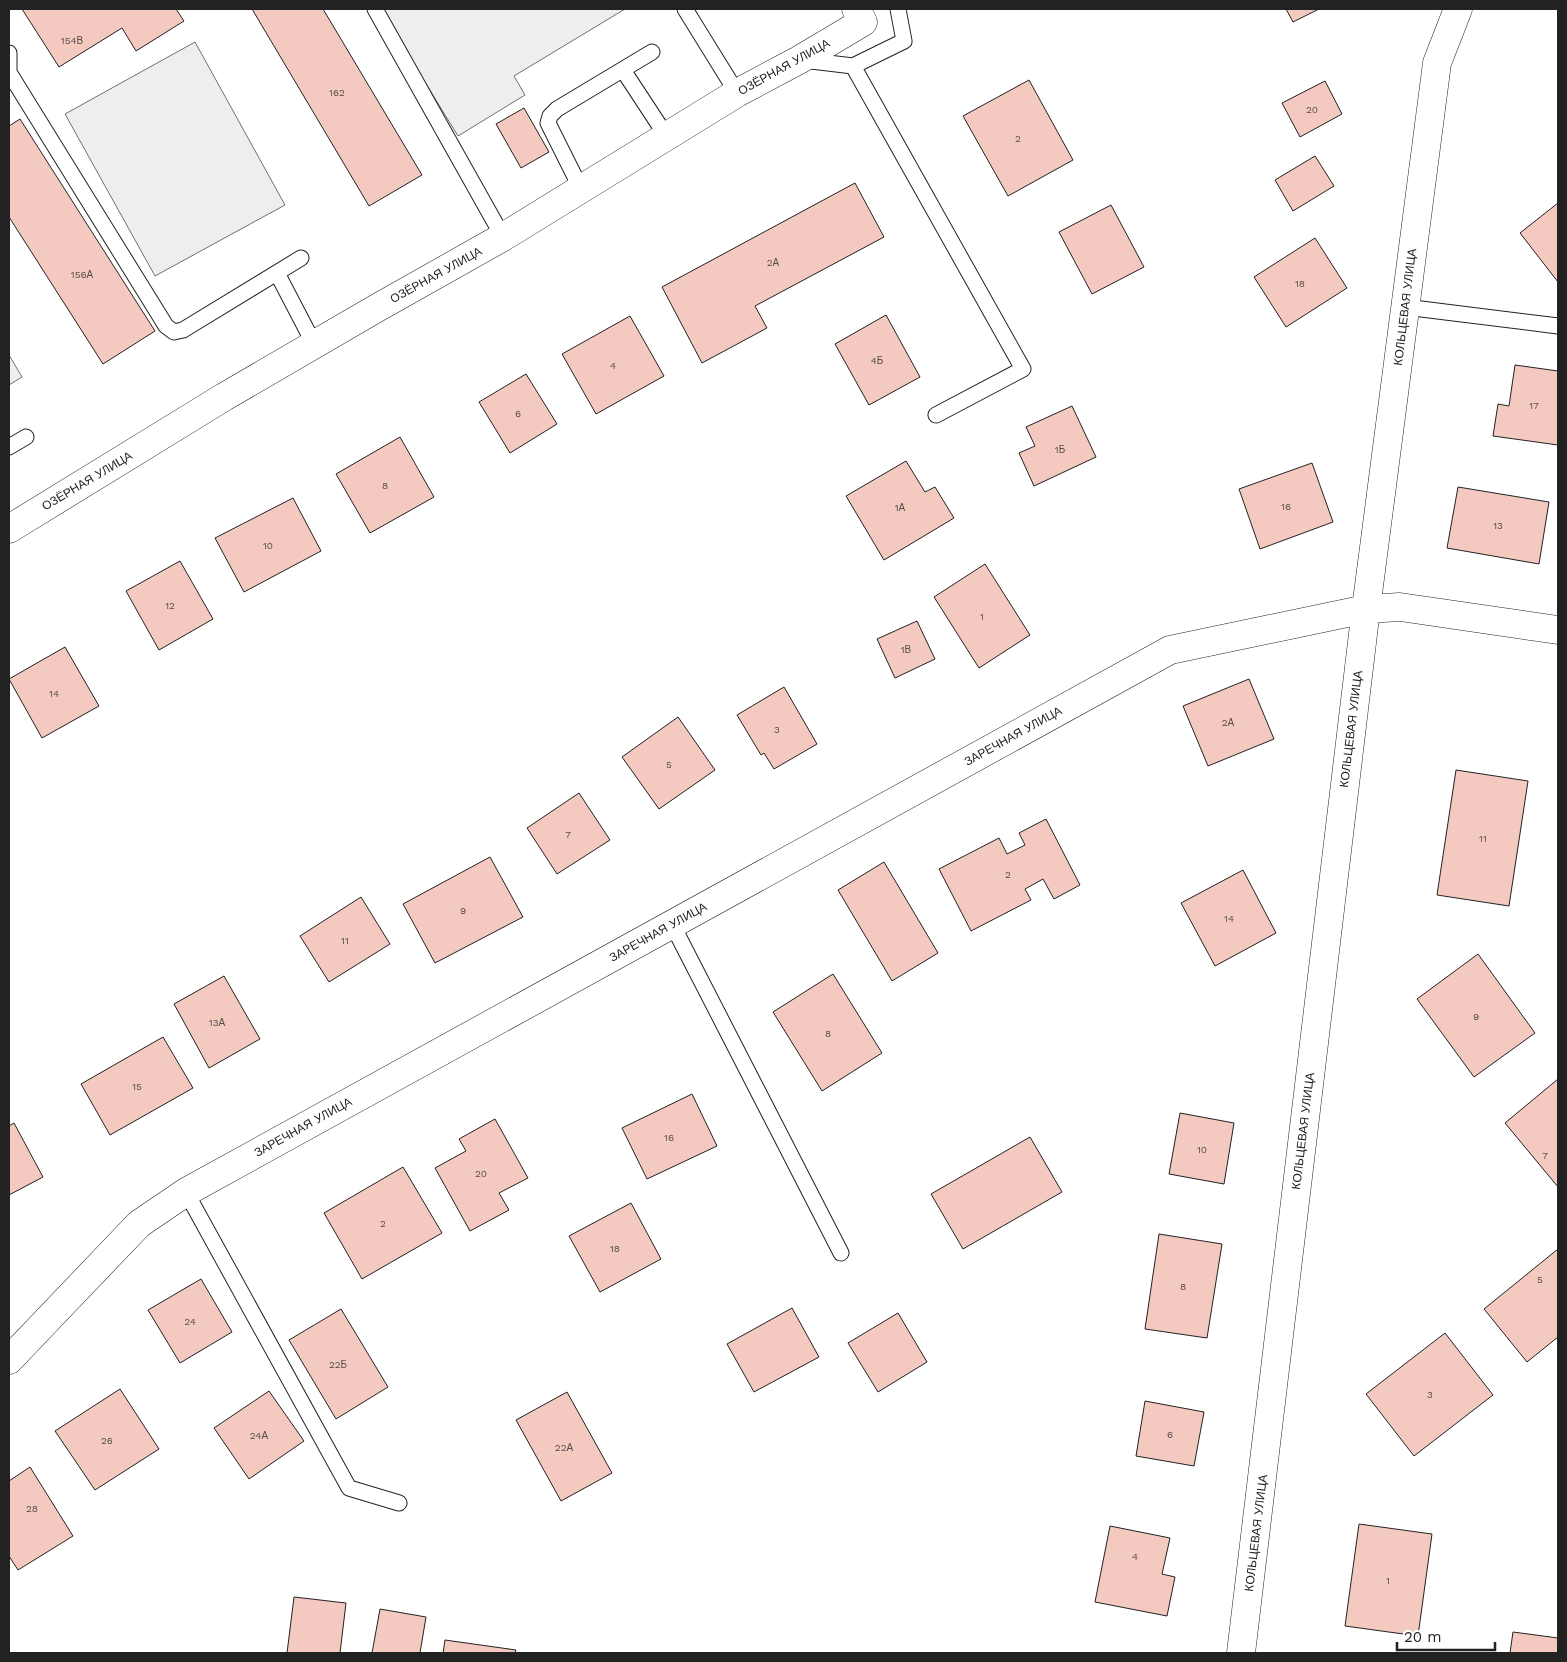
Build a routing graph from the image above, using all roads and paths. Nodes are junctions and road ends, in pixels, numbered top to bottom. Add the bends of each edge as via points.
1 (375, 9) edge
2 (685, 9) edge
3 (898, 9) edge
4 (1458, 9) edge
5 (860, 15) edge
6 (652, 52) dead end
7 (9, 53) edge
8 (798, 60) junction
9 (853, 66) junction
10 (623, 70) junction
11 (9, 75) edge
12 (737, 94) junction
13 (667, 137) junction
14 (581, 189) junction
15 (503, 237) junction
16 (301, 258) dead end
17 (277, 272) junction
18 (1405, 307) junction
19 (1558, 326) edge
20 (314, 344) junction
21 (936, 415) dead end
22 (26, 437) dead end
23 (9, 447) edge
24 (9, 529) edge
25 (1366, 609) junction
26 (1558, 630) edge
27 (672, 924) junction
28 (186, 1192) junction
29 (841, 1252) dead end
30 (9, 1360) edge
31 (399, 1503) dead end
32 (1241, 1653) edge

1 - 15 lane
2 - 12 lane
3 - 9 lane via 904,41
4 - 18 street, КОЛЬЦЕВАЯ УЛИЦА via 1436,63
5 - 8 street, ОЗЁРНАЯ УЛИЦА
6 - 10 lane
7 - 11 lane
8 - 9 lane
8 - 12 street, ОЗЁРНАЯ УЛИЦА
9 - 21 lane via 1023,369
10 - 13 lane
10 - 14 lane via 556,109 550,116 548,123
11 - 17 lane via 166,326 174,332 183,330
12 - 13 street, ОЗЁРНАЯ УЛИЦА
13 - 14 street, ОЗЁРНАЯ УЛИЦА
14 - 15 street, ОЗЁРНАЯ УЛИЦА
15 - 20 street, ОЗЁРНАЯ УЛИЦА
16 - 17 lane
17 - 20 lane
18 - 19 lane
18 - 25 street, КОЛЬЦЕВАЯ УЛИЦА
20 - 24 street, ОЗЁРНАЯ УЛИЦА
22 - 23 lane
25 - 26 street via 1400,607
25 - 27 street, ЗАРЕЧНАЯ УЛИЦА via 1170,650
25 - 32 street, КОЛЬЦЕВАЯ УЛИЦА
27 - 28 street, ЗАРЕЧНАЯ УЛИЦА
27 - 29 lane
28 - 30 street, ЗАРЕЧНАЯ УЛИЦА via 139,1224
28 - 31 lane via 349,1488

